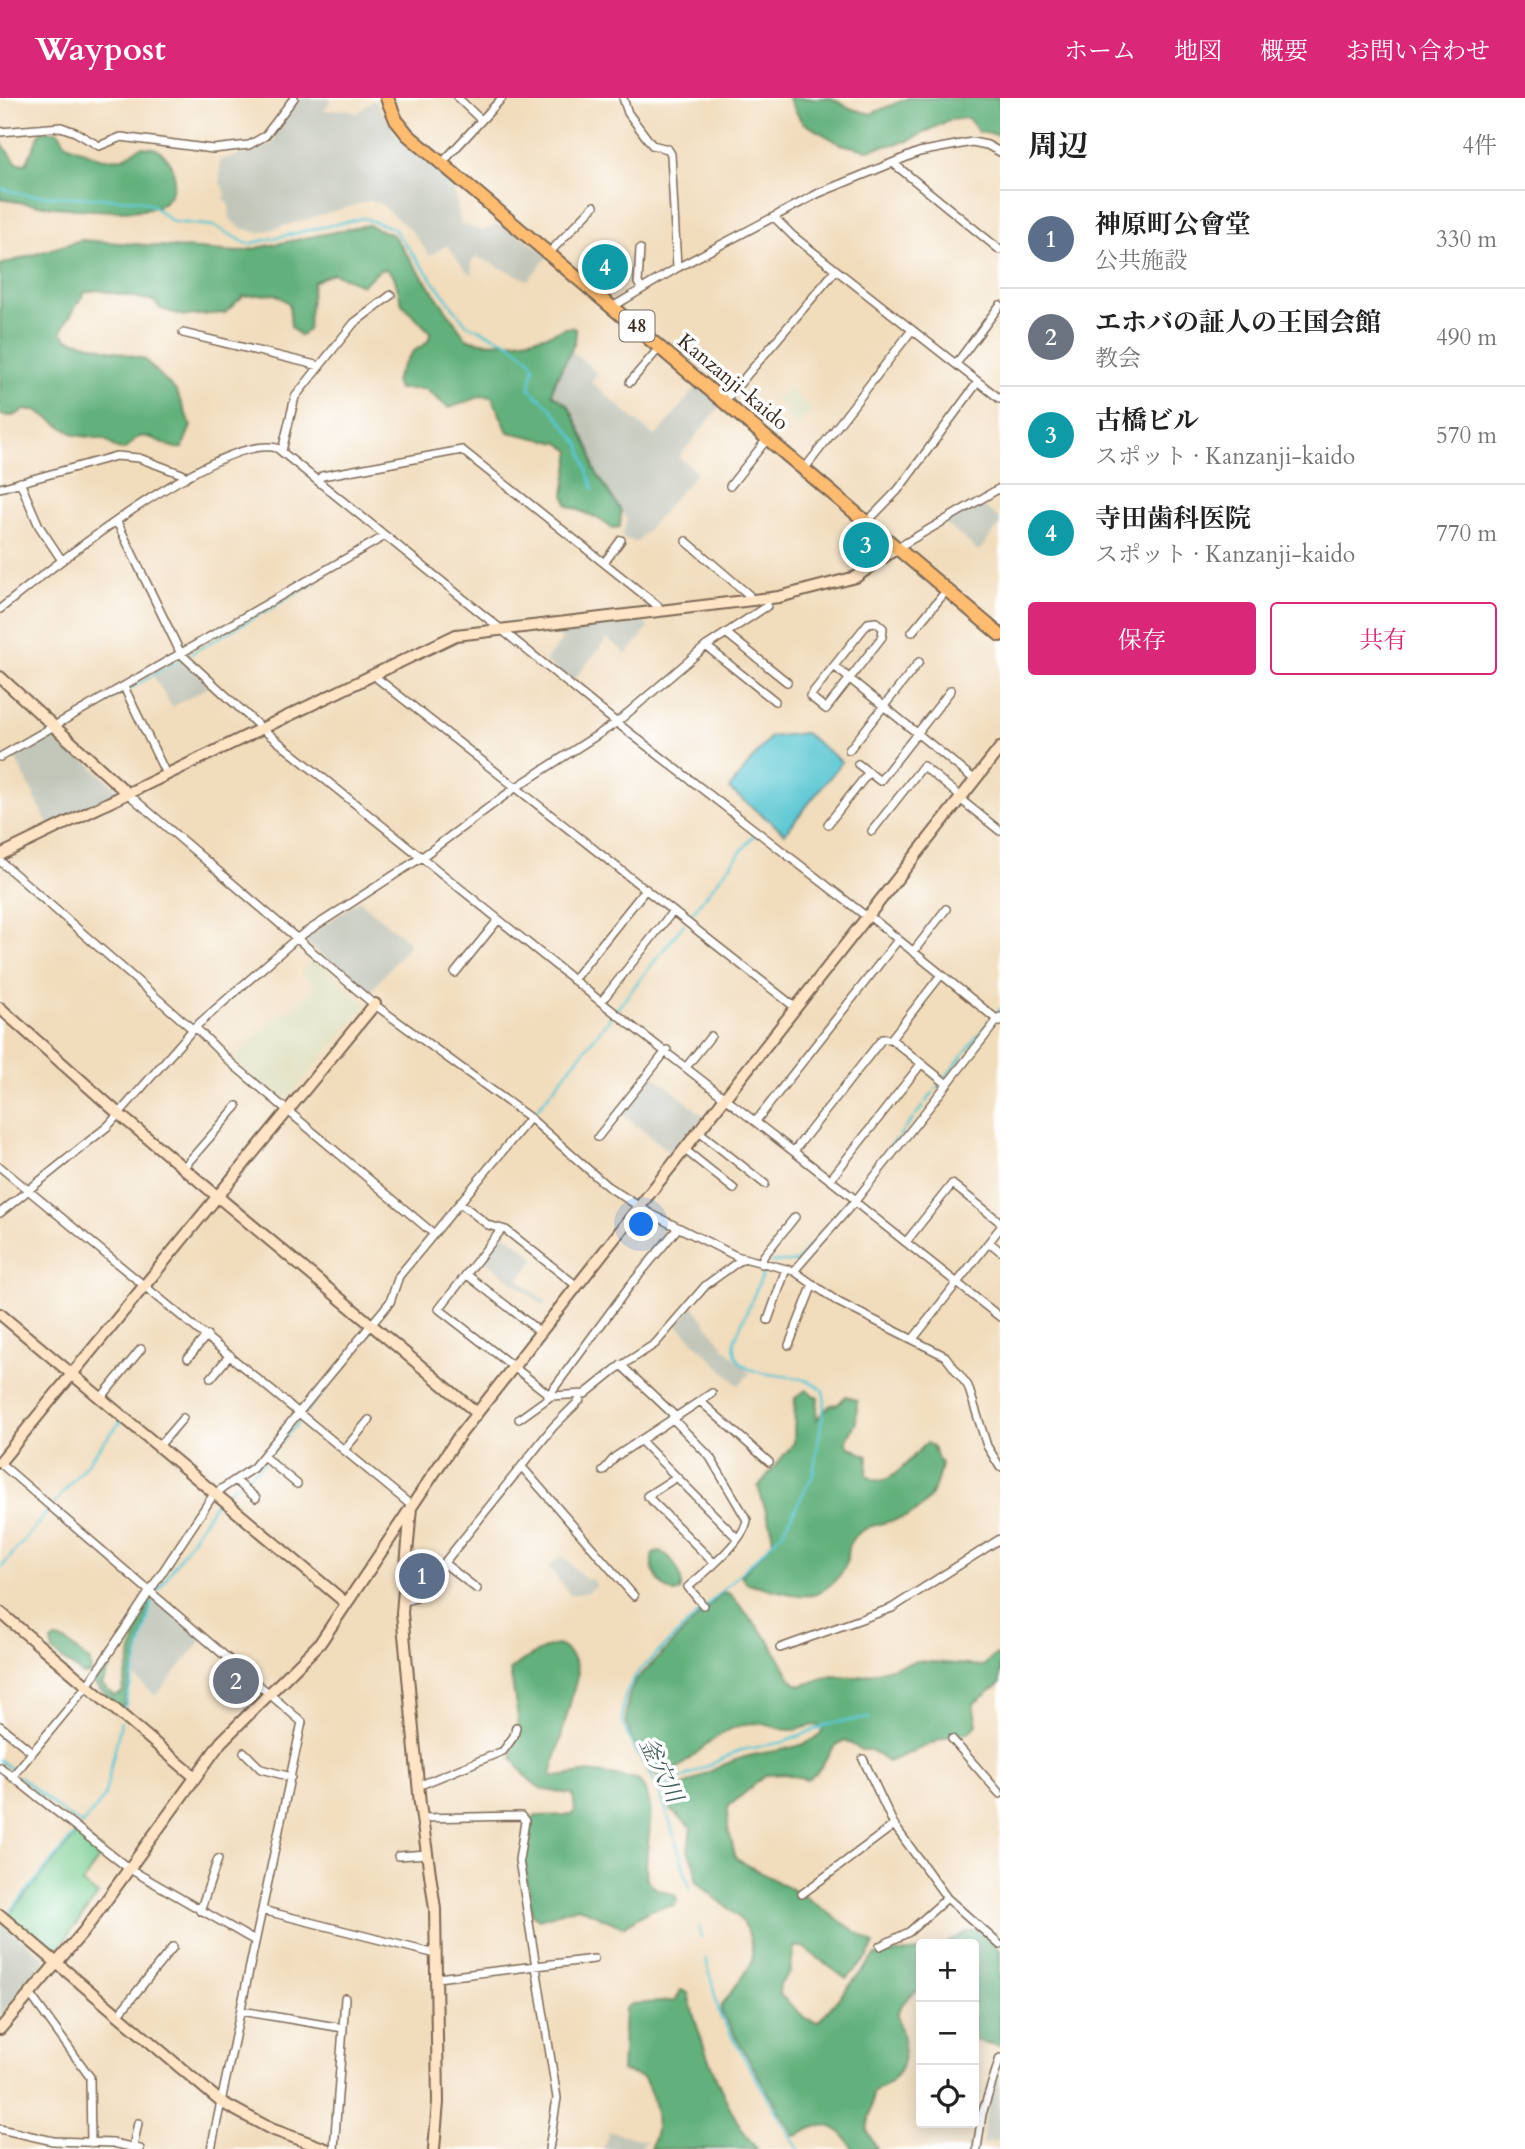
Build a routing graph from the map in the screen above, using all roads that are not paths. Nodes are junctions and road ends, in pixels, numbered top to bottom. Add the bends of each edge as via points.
1 (294, 98) edge
2 (387, 98) edge
3 (458, 98) edge
4 (502, 98) edge
5 (623, 98) edge
6 (481, 120) junction
7 (0, 132) edge
8 (1000, 152) edge
9 (442, 163) junction
10 (894, 163) junction
11 (594, 205) dead end
12 (774, 217) junction
13 (640, 249) dead end
14 (1000, 250) edge
15 (550, 252) junction
16 (677, 268) junction
17 (836, 270) junction
18 (641, 288) junction
19 (391, 295) dead end
20 (1000, 305) edge
21 (614, 306) junction
22 (912, 330) junction
23 (183, 333) dead end
24 (661, 346) junction
25 (956, 364) junction
26 (320, 366) junction
27 (630, 382) dead end
28 (978, 382) junction
29 (1000, 399) edge
30 (725, 401) junction
31 (769, 438) junction
32 (282, 451) junction
33 (805, 468) junction
34 (185, 478) junction
35 (318, 480) junction
36 (20, 482) junction
37 (730, 486) dead end
38 (0, 488) edge
39 (1000, 488) edge
40 (117, 522) junction
41 (867, 522) junction
42 (385, 536) junction
43 (621, 540) dead end
44 (686, 541) dead end
45 (897, 548) junction
46 (61, 559) junction
47 (604, 564) junction
48 (947, 590) junction
49 (766, 599) junction
50 (749, 601) junction
51 (0, 609) edge
52 (658, 611) junction
53 (498, 629) junction
54 (912, 632) dead end
55 (726, 633) junction
56 (1000, 635) edge
57 (706, 646) junction
58 (181, 654) junction
59 (919, 662) dead end
60 (834, 666) junction
61 (375, 673) junction
62 (0, 677) edge
63 (849, 679) junction
64 (787, 682) dead end
65 (124, 687) junction
66 (951, 690) dead end
67 (775, 701) dead end
68 (883, 706) junction
69 (617, 722) junction
70 (54, 726) junction
71 (261, 728) junction
72 (917, 734) junction
73 (1000, 748) edge
74 (849, 750) dead end
75 (0, 757) edge
76 (858, 764) dead end
77 (869, 772) junction
78 (166, 774) junction
79 (975, 780) junction
80 (515, 788) junction
81 (127, 793) junction
82 (960, 798) junction
83 (828, 824) dead end
84 (872, 831) dead end
85 (1000, 831) edge
86 (0, 855) edge
87 (422, 857) junction
88 (0, 861) edge
89 (646, 889) junction
90 (946, 909) dead end
91 (673, 911) junction
92 (868, 916) junction
93 (498, 920) junction
94 (297, 938) junction
95 (898, 940) junction
96 (912, 952) junction
97 (455, 973) dead end
98 (941, 975) junction
99 (573, 980) junction
100 (601, 1002) junction
101 (375, 1004) junction
102 (0, 1008) edge
103 (796, 1008) junction
104 (999, 1020) edge
105 (194, 1028) junction
106 (711, 1036) dead end
107 (891, 1039) junction
108 (667, 1050) junction
109 (921, 1064) junction
110 (687, 1066) junction
111 (947, 1084) junction
112 (726, 1097) junction
113 (237, 1106) dead end
114 (287, 1111) junction
115 (120, 1115) junction
116 (530, 1118) junction
117 (756, 1121) junction
118 (698, 1131) junction
119 (598, 1137) dead end
120 (684, 1149) junction
121 (794, 1151) junction
122 (0, 1167) edge
123 (184, 1167) junction
124 (830, 1180) junction
125 (765, 1184) dead end
126 (734, 1189) dead end
127 (29, 1192) junction
128 (218, 1195) junction
129 (855, 1201) junction
130 (460, 1203) junction
131 (639, 1207) junction
132 (0, 1213) edge
133 (796, 1217) dead end
134 (1000, 1222) edge
135 (678, 1228) junction
136 (1000, 1228) edge
137 (502, 1229) junction
138 (434, 1234) junction
139 (906, 1242) junction
140 (989, 1242) junction
141 (1000, 1251) edge
142 (742, 1259) junction
143 (762, 1264) junction
144 (790, 1270) junction
145 (466, 1274) junction
146 (957, 1283) junction
147 (145, 1284) junction
148 (813, 1284) junction
149 (577, 1286) junction
150 (0, 1314) edge
151 (1000, 1317) edge
152 (768, 1320) dead end
153 (371, 1324) junction
154 (540, 1332) junction
155 (207, 1335) junction
156 (913, 1339) junction
157 (789, 1345) dead end
158 (141, 1349) dead end
159 (230, 1355) junction
160 (188, 1358) dead end
161 (621, 1366) junction
162 (513, 1367) junction
163 (72, 1374) junction
164 (211, 1378) dead end
165 (712, 1393) dead end
166 (580, 1395) junction
167 (550, 1396) junction
168 (101, 1398) junction
169 (700, 1401) junction
170 (299, 1412) junction
171 (477, 1413) junction
172 (673, 1417) junction
173 (183, 1418) dead end
174 (519, 1419) dead end
175 (369, 1420) dead end
176 (640, 1440) junction
177 (159, 1446) junction
178 (1000, 1447) edge
179 (344, 1450) junction
180 (263, 1456) junction
181 (993, 1457) junction
182 (0, 1462) edge
183 (769, 1462) dead end
184 (522, 1467) junction
185 (1000, 1467) edge
186 (603, 1471) dead end
187 (675, 1478) junction
188 (235, 1480) junction
189 (297, 1484) dead end
190 (214, 1494) junction
191 (257, 1498) dead end
192 (411, 1506) junction
193 (737, 1538) junction
194 (1000, 1539) edge
195 (445, 1563) junction
196 (714, 1563) junction
197 (477, 1589) dead end
198 (151, 1592) junction
199 (634, 1596) dead end
200 (402, 1602) junction
201 (347, 1604) junction
202 (703, 1605) dead end
203 (0, 1612) edge
204 (780, 1648) dead end
205 (87, 1686) junction
206 (271, 1693) junction
207 (0, 1726) edge
208 (516, 1727) dead end
209 (952, 1739) dead end
210 (32, 1752) junction
211 (244, 1752) dead end
212 (863, 1759) dead end
213 (0, 1766) edge
214 (12, 1777) junction
215 (195, 1777) junction
216 (291, 1777) junction
217 (418, 1786) junction
218 (1000, 1794) edge
219 (422, 1818) junction
220 (894, 1825) junction
221 (429, 1854) junction
222 (398, 1856) dead end
223 (218, 1859) dead end
224 (128, 1868) junction
225 (802, 1894) dead end
226 (947, 1898) junction
227 (262, 1910) junction
228 (200, 1911) junction
229 (0, 1915) edge
230 (255, 1941) junction
231 (1000, 1945) edge
232 (880, 1946) dead end
233 (173, 1947) dead end
234 (436, 1954) junction
235 (594, 1959) dead end
236 (57, 1963) junction
237 (536, 1966) junction
238 (437, 1978) junction
239 (30, 1994) junction
240 (345, 1998) dead end
241 (241, 2011) junction
242 (118, 2015) junction
243 (343, 2028) junction
244 (0, 2029) edge
245 (999, 2062) edge
246 (221, 2102) junction
247 (138, 2123) dead end
248 (0, 2129) edge
249 (88, 2145) edge
250 (113, 2146) edge
251 (136, 2148) edge
252 (211, 2149) edge
253 (326, 2149) edge
254 (334, 2149) edge
255 (434, 2149) edge
256 (549, 2149) edge
257 (977, 2149) edge

1 - 7 street via 265,136 243,146 213,149 121,137 99,146 61,127
2 - 9 main road, Kanzanji-kaido / 48 via 402,127
3 - 6 street
4 - 6 street
5 - 16 street via 628,113 652,145 670,151
6 - 9 street
8 - 10 street via 972,142 928,149
9 - 15 main road, Kanzanji-kaido / 48
10 - 12 street via 823,191
10 - 14 street
11 - 15 street
12 - 16 street
12 - 17 street
13 - 18 street
15 - 21 main road, Kanzanji-kaido / 48
16 - 18 street
17 - 22 street
17 - 30 street
18 - 21 street
19 - 26 street via 354,323
20 - 25 street
21 - 24 main road, Kanzanji-kaido / 48
22 - 25 street
22 - 33 street
23 - 26 street
24 - 27 street
24 - 30 main road, Kanzanji-kaido / 48
25 - 28 street
26 - 32 street via 295,397
28 - 29 street
28 - 41 street via 898,491
30 - 31 main road, Kanzanji-kaido / 48
31 - 33 main road, Kanzanji-kaido / 48
31 - 37 street
32 - 34 street via 261,446
32 - 35 street
33 - 41 main road, Kanzanji-kaido / 48
34 - 36 street via 139,458 117,456
34 - 40 street
35 - 42 street
35 - 47 street via 462,450
36 - 38 street
36 - 46 street via 39,526
39 - 45 street
40 - 46 street
40 - 58 street
41 - 45 main road, Kanzanji-kaido / 48
42 - 53 street
42 - 58 street
43 - 47 street
44 - 50 street via 749,594
45 - 48 main road, Kanzanji-kaido / 48
45 - 49 street via 856,577
46 - 51 street
47 - 52 street via 658,606
48 - 54 street
48 - 56 main road, Kanzanji-kaido / 48
49 - 50 street
49 - 55 street via 767,606
50 - 52 street
52 - 53 street
53 - 61 street via 456,635
53 - 69 street
55 - 57 street
55 - 64 street
57 - 67 street
57 - 69 street
58 - 65 street
58 - 71 street
59 - 68 street
60 - 63 street
60 - 63 street via 810,696 826,709
60 - 63 street via 868,623 883,628 882,637
61 - 71 street
61 - 80 street
62 - 70 street
63 - 68 street
65 - 70 street
65 - 78 street
66 - 72 street
68 - 72 street
68 - 74 street
69 - 80 street
69 - 92 street
70 - 75 street
70 - 81 street
71 - 78 street
71 - 87 street
72 - 77 street via 880,781
72 - 79 street
73 - 79 street
76 - 77 street
77 - 83 street
78 - 81 street
79 - 82 street
80 - 87 street
80 - 89 street
81 - 86 street
81 - 94 street
82 - 84 street via 923,766
82 - 85 street
82 - 92 street
87 - 93 street
87 - 94 street
88 - 105 street
89 - 91 street
89 - 99 street
90 - 96 street
91 - 100 street
91 - 103 street
92 - 95 street
92 - 103 street
93 - 97 street
93 - 99 street
94 - 101 street
94 - 105 street
95 - 96 street
95 - 117 street
96 - 98 street
98 - 104 street
98 - 107 street
99 - 100 street
100 - 108 street
101 - 114 street
101 - 116 street
102 - 115 street
103 - 112 street
104 - 111 street
105 - 114 street
105 - 115 street
106 - 110 street
107 - 109 street
107 - 121 street via 882,1040
108 - 110 street
108 - 119 street
109 - 111 street
109 - 124 street
110 - 112 street
111 - 129 street
112 - 117 street
112 - 118 street
113 - 123 street
114 - 128 street
114 - 138 street
115 - 123 street
115 - 127 street
116 - 130 street
116 - 131 street via 603,1183
117 - 121 street
118 - 120 street
118 - 125 street
120 - 126 street
120 - 131 street
121 - 124 street
122 - 127 street
123 - 128 street
124 - 129 street
127 - 132 street
127 - 147 street
128 - 147 street
128 - 153 street
129 - 139 street
129 - 144 street
130 - 137 street via 488,1225
130 - 138 street
131 - 135 street
131 - 149 street
133 - 143 street
134 - 139 street via 952,1184
135 - 142 street
135 - 167 street
136 - 140 street
137 - 145 street
137 - 149 street
138 - 153 street via 399,1276 390,1302
139 - 146 street
140 - 141 street
140 - 146 street
142 - 143 street
142 - 161 street via 706,1285 655,1344
143 - 144 street
144 - 148 street
144 - 152 street
145 - 154 street
145 - 162 street via 439,1309
146 - 151 street
146 - 156 street
147 - 155 street
147 - 163 street
148 - 156 street via 838,1302
148 - 157 street
149 - 154 street
150 - 163 street
153 - 170 street
153 - 171 street
154 - 162 street
155 - 159 street
155 - 160 street
156 - 181 street via 945,1356 964,1378
158 - 168 street
159 - 164 street
159 - 170 street
161 - 166 street
161 - 172 street
162 - 167 street
162 - 171 street
163 - 168 street
163 - 182 street
165 - 169 street
166 - 167 street
166 - 184 street via 580,1401
167 - 174 street
168 - 177 street
169 - 172 street
169 - 183 street
170 - 179 street
170 - 180 street
171 - 192 street
172 - 176 street
172 - 193 street via 710,1457 745,1517 746,1526
173 - 177 street
175 - 179 street
176 - 186 street
176 - 187 street
177 - 190 street
178 - 181 street
179 - 192 street
180 - 188 street
180 - 189 street
181 - 185 street
182 - 198 street
184 - 195 street
184 - 199 street
187 - 193 street
187 - 196 street via 647,1496
188 - 190 street
188 - 191 street
190 - 198 street
190 - 201 street
192 - 200 street
192 - 201 street
193 - 196 street
194 - 204 street via 892,1608
195 - 197 street
195 - 200 street via 416,1598
196 - 202 street via 688,1587
198 - 205 street
198 - 206 street
200 - 217 street
201 - 206 street via 313,1651
203 - 205 street
205 - 210 street
205 - 215 street
206 - 215 street via 228,1733
206 - 216 street via 302,1722
207 - 210 street
208 - 217 street via 503,1751
209 - 218 street
210 - 214 street
211 - 216 street via 261,1769
212 - 220 street
213 - 214 street
214 - 224 street
215 - 224 street
216 - 227 street
217 - 219 street
219 - 221 street
219 - 237 street via 521,1816 525,1821 519,1860
220 - 225 street
220 - 226 street
221 - 222 street
221 - 234 street
223 - 228 street
224 - 228 street
224 - 236 street
226 - 231 street
226 - 232 street via 909,1932
227 - 230 street
227 - 234 street
228 - 230 street
229 - 236 street
230 - 241 street
233 - 242 street
234 - 238 street
235 - 237 street
236 - 239 street
236 - 242 street
237 - 238 street
237 - 256 street via 557,2098
238 - 255 street
239 - 244 street
239 - 249 street via 90,2077
240 - 243 street
241 - 243 street
241 - 246 street
242 - 246 street
243 - 254 street
245 - 257 street via 982,2114
246 - 252 street
246 - 253 street via 271,2129
247 - 251 street
248 - 249 street
249 - 250 street
250 - 251 street

